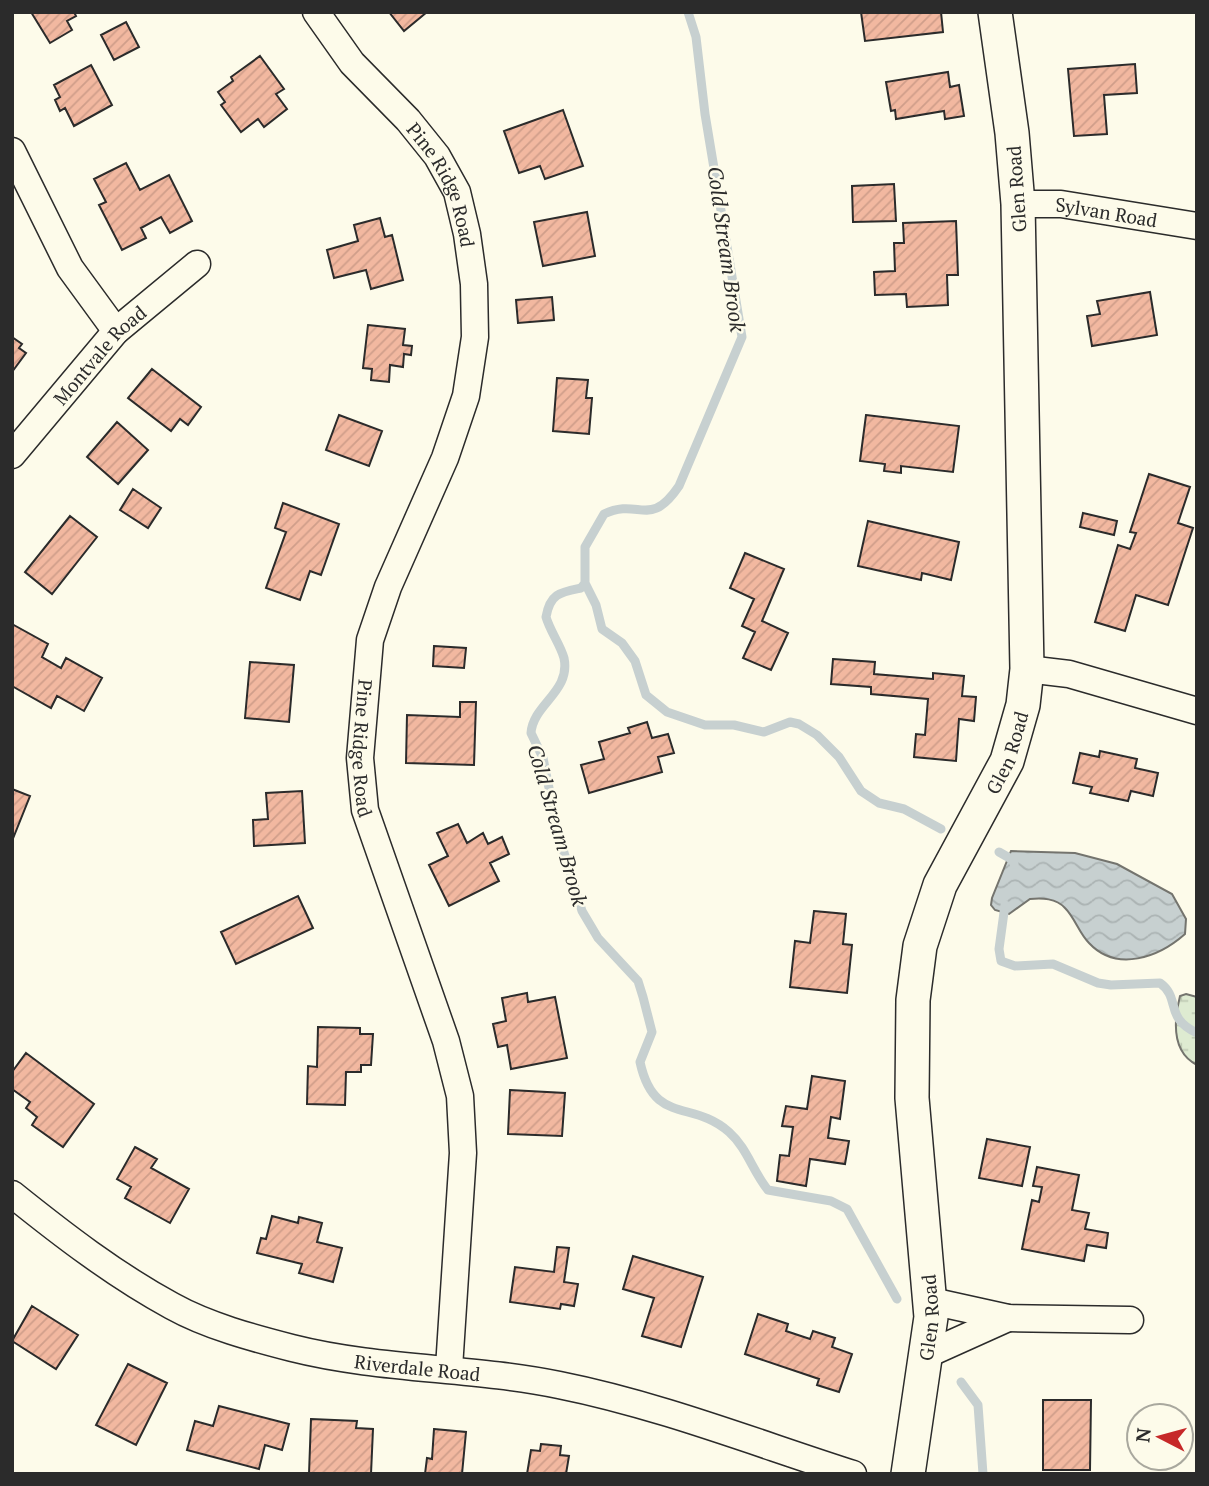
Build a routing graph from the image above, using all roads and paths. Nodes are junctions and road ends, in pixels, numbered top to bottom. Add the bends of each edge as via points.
1 (316, 12) edge
2 (995, 12) edge
3 (12, 151) edge
4 (1018, 204) junction
5 (1197, 226) edge
6 (197, 264) dead end
7 (117, 331) junction
8 (12, 455) edge
9 (1027, 669) junction
10 (1197, 711) edge
11 (12, 1194) edge
12 (931, 1301) junction
13 (1008, 1318) junction
14 (1130, 1320) dead end
15 (928, 1354) junction
16 (449, 1368) junction
17 (853, 1474) edge
18 (908, 1474) edge

1 - 16 street, Pine Ridge Road via 352,63 437,156 457,192 474,284 475,337 466,397 370,640 360,758 365,810 446,1041 460,1096 463,1153
2 - 4 street, Glen Road
3 - 7 street via 70,268
4 - 5 street, Sylvan Road via 1062,204
4 - 9 street, Glen Road
6 - 7 street, Montvale Road
7 - 8 street, Montvale Road
9 - 10 street via 1069,674
9 - 12 street, Glen Road via 1010,752 940,885 920,946 913,1000 912,1098
11 - 16 street, Riverdale Road via 112,1270 175,1308 293,1349
12 - 13 street
12 - 15 street, Glen Road
13 - 14 street
13 - 15 street
15 - 18 street, Glen Road
16 - 17 street, Riverdale Road via 508,1375 618,1399

